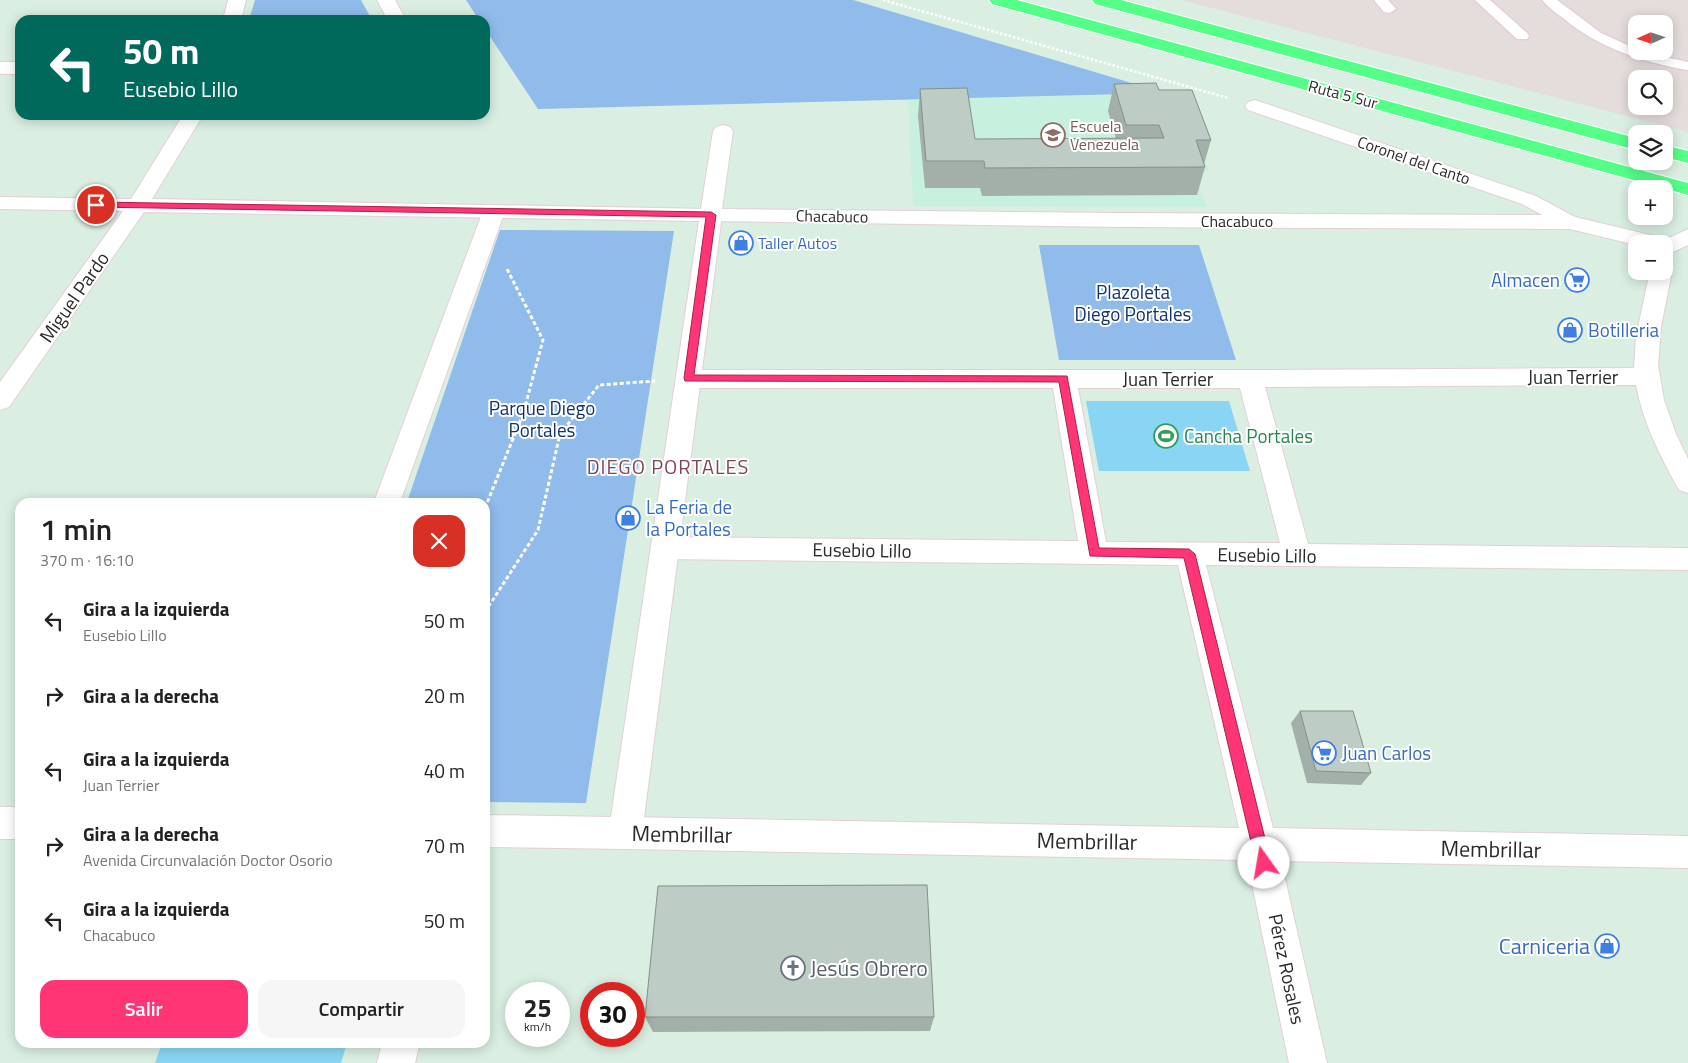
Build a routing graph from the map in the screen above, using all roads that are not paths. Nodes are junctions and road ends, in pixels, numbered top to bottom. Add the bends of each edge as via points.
1 (238, 0) edge
2 (386, 0) edge
3 (998, 0) edge
4 (1101, 0) edge
5 (1138, 0) edge
6 (1482, 0) edge
7 (1549, 0) edge
8 (234, 15) edge
9 (395, 15) edge
10 (1223, 33) junction
11 (1522, 36) dead end
12 (1688, 66) edge
13 (0, 68) edge
14 (15, 68) edge
15 (1255, 106) road end
16 (190, 120) edge
17 (723, 131) dead end
18 (1628, 142) edge
19 (1673, 153) edge
20 (1688, 157) edge
21 (1688, 189) edge
22 (0, 203) edge
23 (138, 205) junction
24 (711, 215) junction
25 (491, 221) junction
26 (1570, 222) junction
27 (1628, 236) edge
28 (1659, 280) edge
29 (1648, 376) junction
30 (689, 378) junction
31 (1064, 379) junction
32 (1250, 379) junction
33 (0, 401) edge
34 (1688, 483) edge
35 (388, 498) edge
36 (665, 548) junction
37 (1094, 553) junction
38 (1189, 554) junction
39 (1297, 555) junction
40 (1688, 559) edge
41 (0, 823) edge
42 (15, 823) edge
43 (490, 831) edge
44 (625, 833) junction
45 (1260, 844) junction
46 (1688, 852) edge
47 (400, 1048) edge
48 (396, 1063) edge
49 (1308, 1063) edge

1 - 8 street
2 - 9 street
3 - 21 highway, Ruta 5 Sur
4 - 10 highway, Ruta 5 Sur
5 - 10 highway
6 - 11 lane
7 - 12 lane via 1581,26 1613,45
10 - 18 highway, Ruta 5 Sur
13 - 14 street
15 - 26 street, Coronel del Canto via 1529,200
16 - 23 street, Miguel Pardo
17 - 24 street
19 - 20 highway
22 - 23 street, Chacabuco
23 - 25 street, Chacabuco
23 - 33 street, Miguel Pardo
24 - 25 street, Chacabuco
24 - 26 street, Chacabuco
24 - 30 street
25 - 35 street
26 - 27 street, Chacabuco
28 - 29 street via 1647,348
29 - 32 street, Juan Terrier
29 - 34 street via 1658,422
30 - 31 street, Juan Terrier
30 - 36 street
31 - 32 street, Juan Terrier
31 - 37 street
32 - 39 street
36 - 37 street, Eusebio Lillo
36 - 44 street
37 - 38 street, Eusebio Lillo
38 - 39 street, Eusebio Lillo
38 - 45 street, Pérez Rosales
39 - 40 street, Eusebio Lillo
41 - 42 street
43 - 44 street, Membrillar
44 - 45 street, Membrillar
45 - 46 street, Membrillar
45 - 49 street, Pérez Rosales
47 - 48 street

